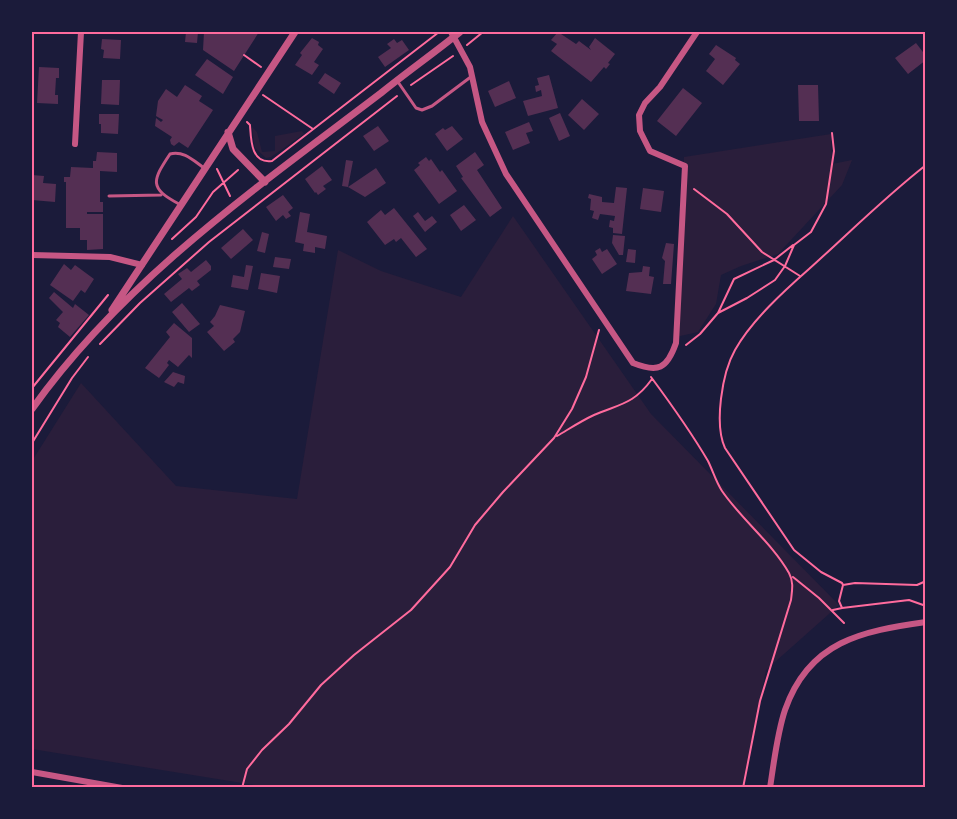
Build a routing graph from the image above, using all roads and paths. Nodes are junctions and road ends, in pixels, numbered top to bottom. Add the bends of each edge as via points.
1 (81, 32) edge
2 (295, 32) edge
3 (439, 32) edge
4 (483, 32) edge
5 (697, 32) edge
6 (455, 33) edge
7 (461, 51) junction
8 (244, 56) dead end
9 (261, 67) dead end
10 (471, 76) junction
11 (397, 80) junction
12 (404, 91) junction
13 (262, 94) dead end
14 (240, 112) junction
15 (313, 129) junction
16 (228, 132) junction
17 (832, 133) dead end
18 (75, 144) dead end
19 (926, 165) edge
20 (215, 167) dead end
21 (204, 168) junction
22 (240, 168) dead end
23 (265, 182) junction
24 (684, 182) junction
25 (224, 185) junction
26 (162, 195) junction
27 (109, 196) dead end
28 (230, 196) dead end
29 (181, 205) junction
30 (180, 232) dead end
31 (794, 244) junction
32 (32, 255) edge
33 (774, 260) junction
34 (142, 265) junction
35 (785, 266) junction
36 (800, 277) junction
37 (110, 293) dead end
38 (718, 313) junction
39 (602, 316) junction
40 (104, 321) junction
41 (99, 345) dead end
42 (91, 353) dead end
43 (671, 355) junction
44 (644, 367) junction
45 (652, 379) junction
46 (32, 388) edge
47 (32, 409) edge
48 (554, 438) junction
49 (32, 442) edge
50 (791, 576) junction
51 (926, 581) edge
52 (843, 585) junction
53 (926, 606) edge
54 (842, 608) junction
55 (833, 610) junction
56 (926, 622) edge
57 (844, 623) dead end
58 (32, 772) edge
59 (80, 784) edge
60 (122, 788) edge
61 (242, 788) edge
62 (743, 788) edge
63 (770, 788) edge

1 - 18 street
2 - 14 street
3 - 15 path
4 - 7 path
5 - 24 street via 639,115 640,131 650,151 685,166
6 - 7 street
6 - 11 street
7 - 10 street
7 - 12 path
8 - 9 path
10 - 12 lane via 422,110
10 - 39 street via 482,121 506,174
11 - 12 lane
11 - 23 street
12 - 41 path via 209,242
13 - 15 path
14 - 15 path via 250,125 254,151 263,161 272,160
14 - 16 street
16 - 21 street
16 - 23 street via 234,149
17 - 31 path via 834,150 826,204 811,232
19 - 36 path
20 - 25 path
21 - 26 lane via 185,155 170,154 157,179
21 - 29 street
22 - 25 path
23 - 40 street via 180,250
24 - 33 path via 727,214
24 - 43 street via 676,343
25 - 28 path
25 - 30 path via 213,192
26 - 27 lane
26 - 29 lane
29 - 34 street
31 - 33 path
31 - 35 path
32 - 34 street via 111,257
33 - 35 path
33 - 38 path via 734,279
34 - 40 street
35 - 36 path
35 - 38 path via 776,280
36 - 52 path via 742,339 730,360 724,382 721,438 794,550
37 - 46 path
38 - 43 path via 700,334
39 - 44 street via 633,363
39 - 48 path via 586,377
40 - 47 street
42 - 49 path
43 - 44 street via 660,367
44 - 45 path
45 - 48 path via 642,393 626,403 592,416
45 - 50 path via 708,462 721,489
48 - 61 path via 475,525 450,567 411,610 321,686 262,750 247,769
50 - 55 path
50 - 62 path via 793,589 760,701
51 - 52 path via 917,585
52 - 54 path via 839,601
53 - 54 path via 909,600
54 - 55 path
55 - 57 path
56 - 63 street via 857,635 825,653 808,670 784,712
58 - 59 street
59 - 60 street

